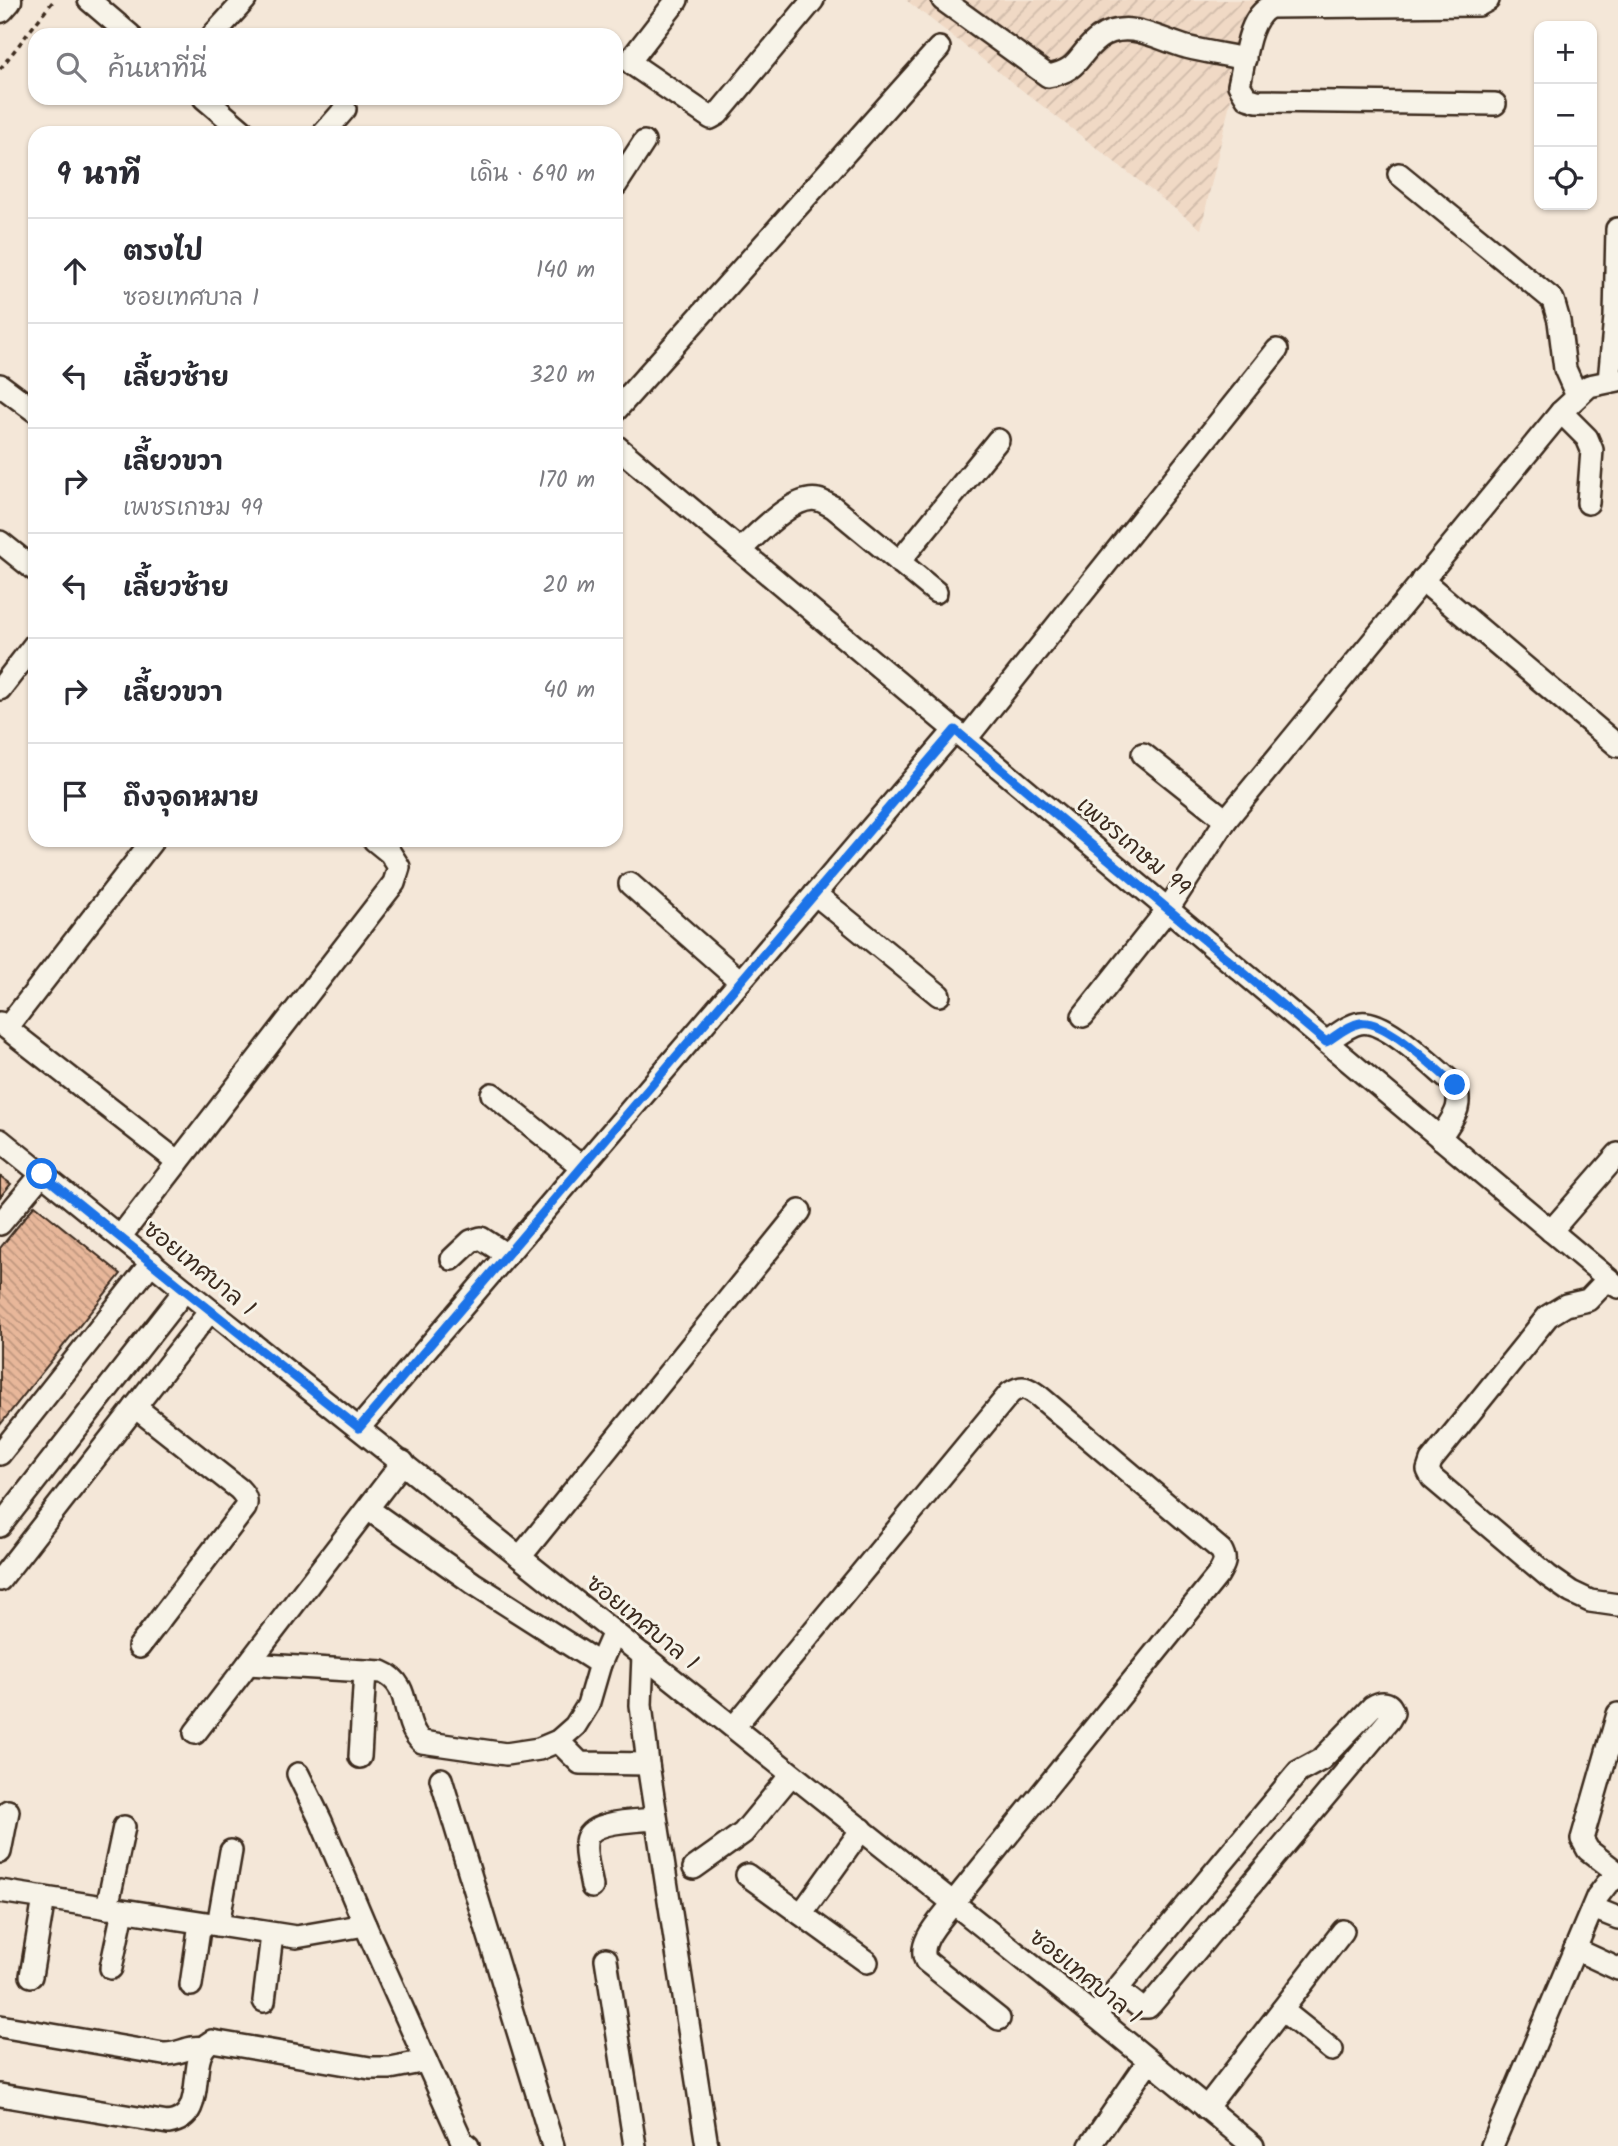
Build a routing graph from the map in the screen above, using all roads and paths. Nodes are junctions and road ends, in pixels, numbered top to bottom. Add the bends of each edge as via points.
1 (6, 0) edge
2 (54, 0) edge
3 (89, 0) edge
4 (245, 0) edge
5 (813, 0) edge
6 (943, 0) edge
7 (1488, 0) edge
8 (675, 1) edge
9 (0, 8) edge
10 (32, 28) edge
11 (122, 28) edge
12 (220, 28) edge
13 (28, 33) edge
14 (939, 48) dead end
15 (1245, 59) junction
16 (0, 69) edge
17 (1494, 104) dead end
18 (212, 105) edge
19 (345, 108) dead end
20 (237, 126) edge
21 (330, 126) edge
22 (644, 142) dead end
23 (623, 174) edge
24 (1399, 174) dead end
25 (1617, 229) edge
26 (1616, 317) edge
27 (1277, 350) dead end
28 (1614, 381) edge
29 (0, 385) edge
30 (1577, 396) junction
31 (623, 402) edge
32 (28, 406) edge
33 (1561, 412) junction
34 (998, 440) dead end
35 (623, 452) edge
36 (1588, 503) dead end
37 (0, 542) edge
38 (740, 550) junction
39 (899, 562) junction
40 (28, 564) edge
41 (1422, 580) junction
42 (936, 592) dead end
43 (28, 653) edge
44 (0, 689) edge
45 (960, 734) junction
46 (1618, 746) edge
47 (1143, 754) dead end
48 (1226, 820) junction
49 (147, 847) edge
50 (383, 847) edge
51 (630, 884) dead end
52 (815, 894) junction
53 (1168, 908) junction
54 (740, 981) junction
55 (939, 995) dead end
56 (1083, 1016) dead end
57 (4, 1026) edge
58 (1326, 1042) junction
59 (492, 1094) dead end
60 (1440, 1138) junction
61 (0, 1140) edge
62 (1618, 1154) edge
63 (178, 1162) junction
64 (582, 1167) junction
65 (42, 1174) junction
66 (800, 1210) dead end
67 (0, 1224) edge
68 (1551, 1231) junction
69 (120, 1237) junction
70 (507, 1255) junction
71 (452, 1259) dead end
72 (152, 1262) junction
73 (1613, 1283) edge
74 (185, 1290) junction
75 (210, 1311) junction
76 (135, 1407) junction
77 (359, 1428) junction
78 (0, 1454) edge
79 (403, 1462) junction
80 (368, 1509) junction
81 (0, 1526) edge
82 (520, 1557) junction
83 (0, 1580) edge
84 (1618, 1605) edge
85 (614, 1632) junction
86 (139, 1647) dead end
87 (643, 1656) junction
88 (248, 1664) junction
89 (600, 1664) junction
90 (365, 1671) junction
91 (1618, 1714) edge
92 (734, 1727) junction
93 (195, 1733) dead end
94 (558, 1741) junction
95 (360, 1757) dead end
96 (648, 1764) junction
97 (298, 1774) dead end
98 (791, 1775) junction
99 (441, 1779) dead end
100 (8, 1811) dead end
101 (656, 1819) junction
102 (124, 1827) dead end
103 (862, 1829) junction
104 (231, 1851) dead end
105 (0, 1852) edge
106 (694, 1868) dead end
107 (747, 1875) dead end
108 (1618, 1875) edge
109 (592, 1887) dead end
110 (0, 1891) edge
111 (44, 1898) junction
112 (953, 1903) junction
113 (1593, 1908) junction
114 (115, 1910) junction
115 (801, 1914) junction
116 (1618, 1918) edge
117 (209, 1924) junction
118 (365, 1925) junction
119 (1343, 1931) dead end
120 (272, 1935) junction
121 (1575, 1949) junction
122 (606, 1959) dead end
123 (867, 1962) dead end
124 (111, 1968) dead end
125 (1618, 1969) edge
126 (31, 1976) dead end
127 (191, 1985) dead end
128 (1117, 1989) junction
129 (264, 2001) dead end
130 (1282, 2010) junction
131 (1095, 2016) junction
132 (999, 2019) dead end
133 (0, 2026) edge
134 (204, 2048) junction
135 (1332, 2050) dead end
136 (426, 2060) junction
137 (1148, 2062) junction
138 (0, 2095) edge
139 (1206, 2108) junction
140 (468, 2146) edge
141 (553, 2146) edge
142 (635, 2146) edge
143 (707, 2146) edge
144 (1090, 2146) edge
145 (1252, 2146) edge
146 (1492, 2146) edge

1 - 9 main road
2 - 10 path
3 - 11 street
4 - 12 street
5 - 8 street via 711,118 632,64
6 - 15 street via 1048,76 1065,73 1099,38 1117,30 1142,31 1185,47
7 - 15 street via 1479,5 1270,8 1254,20
13 - 16 path
14 - 31 street
15 - 17 street via 1239,85 1247,98 1257,101
18 - 20 street
19 - 21 street
22 - 23 street
24 - 30 street via 1553,300 1565,369
25 - 26 street
26 - 28 street
27 - 45 street
28 - 30 street via 1589,386
29 - 32 street
30 - 33 street
33 - 36 street via 1587,438 1591,450
33 - 41 street
34 - 39 street
35 - 38 street, เพชรเกษม 99
37 - 40 street
38 - 39 street via 787,509 817,499
38 - 45 street, เพชรเกษม 99
39 - 42 street
41 - 46 street
41 - 48 street
43 - 44 street
45 - 52 street
45 - 53 street, เพชรเกษม 99
47 - 48 street
48 - 53 street
49 - 57 street
50 - 63 street via 399,867 394,883
51 - 54 street
52 - 54 street
52 - 55 street
53 - 56 street
53 - 58 street, เพชรเกษม 99
54 - 64 street
57 - 63 street
58 - 60 street, เพชรเกษม 99
58 - 60 street via 1357,1023 1368,1022 1387,1030 1455,1085 1458,1109
59 - 64 street
60 - 68 street, เพชรเกษม 99
61 - 65 street, ซอยเทศบาล 1
62 - 68 street
63 - 69 street
64 - 70 street
65 - 67 street
65 - 69 street, ซอยเทศบาล 1
66 - 82 street
68 - 73 street, เพชรเกษม 99
69 - 72 street, ซอยเทศบาล 1
70 - 71 street via 481,1238
70 - 77 street
72 - 74 street, ซอยเทศบาล 1
72 - 78 street
73 - 84 street via 1588,1300 1566,1305 1548,1316 1428,1470 1548,1576 1590,1601
74 - 75 street, ซอยเทศบาล 1
74 - 81 street
75 - 76 street
75 - 77 street, ซอยเทศบาล 1
76 - 83 street
76 - 86 street via 239,1489 247,1503
77 - 79 street, ซอยเทศบาล 1
79 - 80 street
79 - 82 street, ซอยเทศบาล 1
80 - 88 street
80 - 89 street
82 - 85 street, ซอยเทศบาล 1
85 - 87 street, ซอยเทศบาล 1
85 - 89 street
87 - 92 street, ซอยเทศบาล 1
87 - 96 street via 641,1705
88 - 90 street
88 - 93 street
89 - 94 street via 588,1705
90 - 94 street via 393,1676 400,1685 410,1726 422,1742 506,1754
90 - 95 street
91 - 108 street via 1581,1839
92 - 98 street, ซอยเทศบาล 1
92 - 112 street via 1010,1393 1027,1388 1040,1397 1226,1557
94 - 96 street via 580,1763
96 - 101 street
97 - 118 street
98 - 103 street, ซอยเทศบาล 1
98 - 106 street via 743,1833
99 - 141 street
100 - 105 street
101 - 109 street via 589,1832 586,1842
101 - 143 street
102 - 114 street
103 - 112 street, ซอยเทศบาล 1
103 - 115 street
104 - 117 street
107 - 115 street
108 - 113 street
110 - 111 street
111 - 114 street
111 - 126 street
112 - 131 street, ซอยเทศบาล 1
112 - 132 street via 925,1943 923,1954
113 - 116 street
113 - 121 street
114 - 117 street
114 - 124 street
115 - 123 street
117 - 120 street
117 - 127 street
118 - 120 street via 311,1936
118 - 136 street
119 - 130 street
120 - 129 street
121 - 125 street
121 - 146 street
122 - 142 street
128 - 128 street via 1298,1772 1322,1759 1372,1707 1380,1702 1391,1707 1389,1720 1152,2003 1140,2007
128 - 131 street
130 - 135 street
130 - 139 street
131 - 137 street, ซอยเทศบาล 1
133 - 134 street via 173,2055 194,2046
134 - 136 street via 212,2040 370,2068
134 - 138 street via 191,2108 179,2122
136 - 140 street
137 - 139 street, ซอยเทศบาล 1
137 - 144 street
139 - 145 street, ซอยเทศบาล 1

